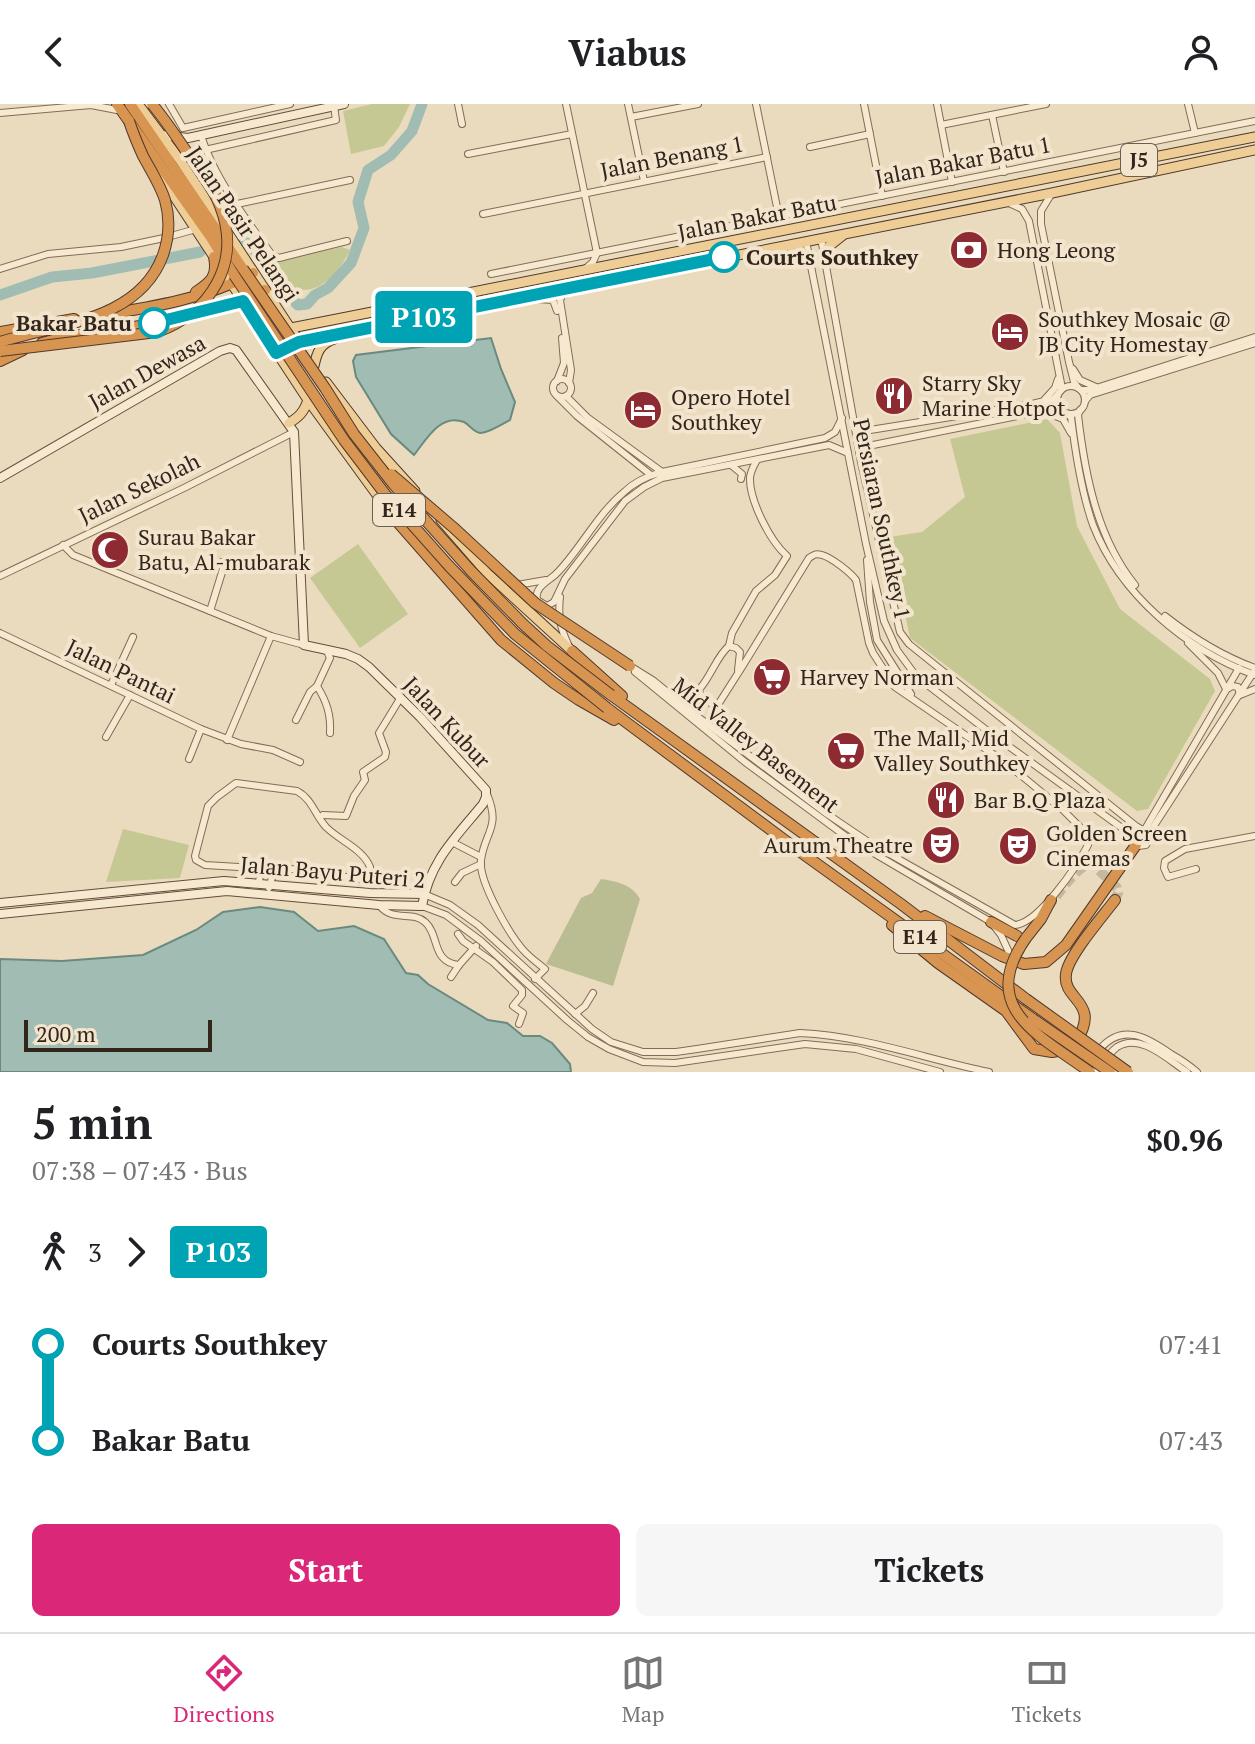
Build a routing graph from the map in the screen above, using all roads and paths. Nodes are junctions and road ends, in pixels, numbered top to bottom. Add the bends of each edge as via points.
1 (91, 104) edge
2 (130, 104) edge
3 (138, 104) edge
4 (152, 104) edge
5 (169, 104) edge
6 (291, 104) edge
7 (344, 104) edge
8 (458, 104) edge
9 (566, 104) edge
10 (628, 104) edge
11 (698, 104) edge
12 (756, 104) edge
13 (864, 104) edge
14 (937, 104) edge
15 (1046, 104) edge
16 (1188, 104) edge
17 (115, 106) edge
18 (334, 106) junction
19 (1004, 108) edge
20 (0, 113) edge
21 (294, 115) junction
22 (992, 115) junction
23 (631, 117) junction
24 (129, 121) junction
25 (1255, 121) edge
26 (462, 124) dead end
27 (941, 125) junction
28 (183, 128) junction
29 (1195, 133) junction
30 (572, 134) junction
31 (870, 134) junction
32 (162, 135) junction
33 (201, 135) junction
34 (1255, 137) edge
35 (188, 138) junction
36 (810, 147) dead end
37 (205, 150) junction
38 (1255, 150) edge
39 (468, 154) dead end
40 (767, 157) junction
41 (180, 160) junction
42 (1004, 172) junction
43 (350, 180) dead end
44 (644, 181) junction
45 (952, 182) junction
46 (585, 193) junction
47 (1052, 193) junction
48 (882, 196) junction
49 (1006, 202) junction
50 (237, 204) junction
51 (483, 214) dead end
52 (779, 217) junction
53 (833, 221) junction
54 (789, 230) junction
55 (198, 232) junction
56 (848, 233) junction
57 (809, 237) junction
58 (821, 238) junction
59 (347, 241) dead end
60 (787, 245) junction
61 (597, 253) junction
62 (825, 256) junction
63 (214, 257) junction
64 (809, 258) junction
65 (614, 264) junction
66 (0, 269) edge
67 (582, 271) junction
68 (253, 273) junction
69 (491, 274) dead end
70 (229, 280) junction
71 (600, 281) junction
72 (265, 290) junction
73 (188, 298) junction
74 (515, 299) junction
75 (243, 301) junction
76 (283, 316) junction
77 (327, 321) junction
78 (291, 328) junction
79 (359, 330) junction
80 (837, 331) junction
81 (0, 332) edge
82 (825, 334) junction
83 (1255, 340) edge
84 (268, 341) junction
85 (0, 342) edge
86 (299, 342) junction
87 (0, 351) edge
88 (276, 353) junction
89 (0, 361) edge
90 (1069, 362) junction
91 (314, 366) junction
92 (1058, 370) junction
93 (557, 381) junction
94 (569, 383) junction
95 (1080, 389) junction
96 (1101, 390) junction
97 (1060, 392) junction
98 (557, 396) junction
99 (566, 396) junction
100 (308, 400) junction
101 (1042, 401) junction
102 (1085, 401) junction
103 (1080, 410) junction
104 (1042, 411) junction
105 (1064, 412) junction
106 (842, 418) junction
107 (854, 420) junction
108 (1079, 425) junction
109 (291, 428) junction
110 (864, 431) junction
111 (1073, 436) junction
112 (873, 445) junction
113 (848, 453) junction
114 (374, 460) junction
115 (757, 460) junction
116 (861, 462) junction
117 (731, 465) junction
118 (662, 472) junction
119 (651, 475) junction
120 (0, 478) edge
121 (741, 479) dead end
122 (380, 499) joint
123 (866, 544) junction
124 (63, 545) junction
125 (222, 562) dead end
126 (0, 576) edge
127 (553, 577) junction
128 (500, 586) junction
129 (560, 590) junction
130 (210, 611) junction
131 (1173, 628) junction
132 (0, 633) edge
133 (271, 636) junction
134 (133, 637) dead end
135 (304, 645) junction
136 (729, 646) junction
137 (327, 651) junction
138 (572, 651) junction
139 (630, 666) junction
140 (1240, 666) junction
141 (1254, 672) edge
142 (738, 674) junction
143 (111, 685) junction
144 (317, 686) junction
145 (1226, 689) junction
146 (1255, 689) edge
147 (698, 692) junction
148 (130, 695) junction
149 (1240, 695) junction
150 (674, 696) junction
151 (401, 697) junction
152 (913, 697) junction
153 (716, 708) junction
154 (296, 720) dead end
155 (201, 729) junction
156 (330, 733) dead end
157 (661, 733) junction
158 (722, 734) junction
159 (106, 737) dead end
160 (227, 740) junction
161 (657, 744) junction
162 (189, 759) dead end
163 (300, 762) dead end
164 (486, 790) junction
165 (323, 815) dead end
166 (1143, 829) junction
167 (1254, 837) edge
168 (1132, 841) junction
169 (452, 842) junction
170 (1255, 846) edge
171 (806, 856) junction
172 (481, 861) junction
173 (915, 869) junction
174 (1196, 869) dead end
175 (455, 882) dead end
176 (259, 884) junction
177 (271, 885) junction
178 (264, 894) junction
179 (424, 894) junction
180 (946, 896) junction
181 (1051, 900) junction
182 (1115, 900) dead end
183 (0, 903) edge
184 (901, 904) junction
185 (379, 905) junction
186 (422, 906) junction
187 (0, 914) edge
188 (991, 922) junction
189 (458, 934) dead end
190 (1022, 937) junction
191 (481, 941) junction
192 (474, 949) junction
193 (1012, 959) junction
194 (459, 965) junction
195 (451, 977) dead end
196 (535, 979) junction
197 (593, 993) dead end
198 (575, 1014) junction
199 (519, 1024) dead end
200 (940, 1072) edge
201 (989, 1072) edge
202 (1082, 1072) edge
203 (1093, 1072) edge
204 (1110, 1072) edge
205 (1128, 1072) edge
206 (1187, 1072) edge
207 (1197, 1072) edge

1 - 17 street
1 - 20 street
2 - 114 highway, E14, bridge
3 - 32 main road, Jalan Pasir Pelangi
4 - 87 highway, bridge via 211,188 224,216 226,256 212,292 187,318 157,332
5 - 28 street
6 - 21 street
6 - 28 street
7 - 18 street
8 - 26 street
9 - 30 street
10 - 23 street
11 - 23 street
12 - 40 street
13 - 31 street
14 - 27 street
15 - 19 street
16 - 29 street
17 - 24 highway, E14
17 - 55 main road, Jalan Pasir Pelangi
18 - 21 street
18 - 37 street via 336,120
19 - 22 street
21 - 33 street
22 - 27 street
22 - 42 street
23 - 44 street
24 - 85 highway, bridge via 168,214 158,266 145,286 96,316
24 - 161 highway, E14, bridge via 385,494 515,634
25 - 29 street, Jalan Bakar Batu 1
27 - 45 street
28 - 35 street
29 - 42 street, Jalan Bakar Batu 1
30 - 39 street
30 - 46 street
31 - 36 street
31 - 48 street
32 - 35 street
32 - 41 main road, Jalan Pasir Pelangi
33 - 35 street
33 - 37 street
34 - 53 main road, Jalan Bakar Batu / J5
35 - 41 street
37 - 50 street
38 - 47 main road, Jalan Bakar Batu / J5
40 - 44 street, Jalan Benang 1
40 - 52 street
41 - 68 main road, Jalan Pasir Pelangi, bridge
42 - 45 street, Jalan Bakar Batu 1
43 - 50 street
44 - 46 street, Jalan Benang 1
45 - 48 street, Jalan Bakar Batu 1
46 - 51 street, Jalan Benang 1
46 - 61 street
47 - 49 main road, Jalan Bakar Batu / J5
47 - 90 street via 1041,211 1041,224
48 - 52 street, Jalan Bakar Batu 1
49 - 56 main road, Jalan Bakar Batu / J5
49 - 92 street via 1022,209 1029,221
50 - 59 street via 275,258
52 - 61 street, Jalan Bakar Batu 1
53 - 54 main road, Jalan Bakar Batu / J5
53 - 57 main road, Jalan Bakar Batu
54 - 57 main road
54 - 65 main road, Jalan Bakar Batu / J5
55 - 63 main road, Jalan Pasir Pelangi
55 - 66 street via 48,254
56 - 58 main road, Jalan Bakar Batu / J5
56 - 62 main road via 832,243
57 - 58 main road
57 - 60 main road, Jalan Bakar Batu
57 - 64 street, Persiaran Southkey 1
58 - 62 street, Persiaran Southkey 1
60 - 64 main road
60 - 71 main road, Jalan Bakar Batu
61 - 65 street
61 - 67 street
61 - 69 street, Jalan Bakar Batu 1
62 - 80 street, Persiaran Southkey 1
63 - 70 main road, Jalan Pasir Pelangi, bridge
63 - 73 highway via 213,277
64 - 82 street, Persiaran Southkey 1
65 - 67 main road, Jalan Bakar Batu / J5
67 - 77 main road, Jalan Bakar Batu / J5
68 - 70 highway
68 - 72 main road, Jalan Pasir Pelangi
70 - 73 highway
70 - 75 main road, Jalan Pasir Pelangi
71 - 74 main road, Jalan Bakar Batu
71 - 94 street via 561,297
72 - 75 highway
72 - 76 main road, Jalan Pasir Pelangi
73 - 81 highway
74 - 79 main road, Jalan Bakar Batu
74 - 93 street via 551,299 556,305 564,356
75 - 84 main road, Jalan Pasir Pelangi
75 - 89 highway via 134,327 59,338
76 - 77 main road
76 - 78 main road, Jalan Pasir Pelangi
77 - 78 main road, Jalan Bakar Batu / J5
78 - 84 main road, Jalan Bakar Batu / J5
78 - 86 main road, Jalan Pasir Pelangi
79 - 86 main road, Jalan Bakar Batu
79 - 91 main road via 324,344
80 - 82 street
80 - 107 street, Persiaran Southkey 1
82 - 106 street, Persiaran Southkey 1
83 - 96 street
84 - 88 main road, Jalan Pasir Pelangi
86 - 88 main road, Jalan Bakar Batu
86 - 91 main road, Jalan Pasir Pelangi
88 - 100 main road, Jalan Pasir Pelangi
90 - 95 street
90 - 96 street via 1080,380
91 - 128 main road, Jalan Pasir Pelangi via 376,448
92 - 97 street
92 - 101 street via 1057,384
93 - 94 street
93 - 98 street
94 - 99 street
95 - 96 street
95 - 97 street via 1069,386
95 - 102 street
96 - 102 street
96 - 108 street
97 - 101 street
97 - 105 street via 1057,403
98 - 99 street
98 - 119 street
99 - 118 street
100 - 109 main road
100 - 122 main road, Jalan Pasir Pelangi
101 - 110 street
102 - 103 street
103 - 105 street
103 - 108 street
104 - 105 street
104 - 111 street via 1063,419
104 - 112 street
105 - 111 street via 1071,417
106 - 113 street, Persiaran Southkey 1
106 - 118 street via 830,437
107 - 110 street
107 - 116 street, Persiaran Southkey 1
108 - 140 street via 1099,520 1120,567 1174,623
109 - 120 street, Jalan Dewasa via 242,355 230,348
109 - 124 street, Jalan Sekolah via 184,488
109 - 135 street
110 - 112 street via 864,440
111 - 131 street via 1092,523 1106,553 1139,597
112 - 116 street
113 - 115 street via 829,445
113 - 123 street, Persiaran Southkey 1
114 - 139 highway, bridge via 535,603
114 - 157 highway, E14, bridge via 523,624
115 - 117 street
115 - 136 street via 750,477 758,511 787,556 756,591
116 - 166 street, Persiaran Southkey 1 via 900,632 909,644
117 - 121 street
117 - 129 street via 662,478 644,487 625,501
118 - 119 street
119 - 127 street via 619,496
122 - 161 highway via 501,640 579,700
123 - 152 street via 877,640
123 - 168 street, Persiaran Southkey 1 via 884,621 916,676
124 - 126 street, Jalan Sekolah
124 - 130 street via 73,555
125 - 130 street
127 - 128 street
127 - 129 street via 537,591 537,600 551,605
128 - 138 main road, Jalan Pasir Pelangi
129 - 138 street via 559,621
130 - 133 street
131 - 140 street
131 - 145 street via 1218,673
132 - 143 street, Jalan Pantai
133 - 135 street
133 - 160 street
134 - 143 street
135 - 137 street, Jalan Kubur
136 - 142 street via 740,652
136 - 147 street
137 - 144 street via 330,658
137 - 151 street, Jalan Kubur via 358,659
138 - 157 highway
139 - 150 street
139 - 180 street, Mid Valley Basement via 838,831
140 - 141 street
140 - 145 street
141 - 149 street
142 - 152 street via 809,558 821,554 856,580 873,653 895,687
142 - 153 street
143 - 148 street, Jalan Pantai
144 - 154 street
144 - 156 street via 331,716
145 - 149 street via 1238,687
145 - 166 street
146 - 149 street
147 - 150 street via 688,698
147 - 153 street
148 - 155 street, Jalan Pantai
148 - 159 street
149 - 166 street
150 - 158 street
151 - 164 street, Jalan Kubur
151 - 165 street via 379,733 385,757 363,772 365,780 346,816
152 - 181 street via 1022,776 1084,831 1085,852
153 - 158 street via 713,715
155 - 160 street, Jalan Pantai
155 - 162 street
157 - 184 highway, E14
158 - 173 street via 827,814
160 - 163 street, Jalan Pantai
161 - 171 highway, E14
164 - 169 street, Jalan Kubur via 483,804
164 - 172 street via 493,825
166 - 168 street
166 - 168 street via 1146,845
167 - 170 street
167 - 174 street via 1185,849 1165,861 1168,877
168 - 193 highway via 1056,955 1036,964
169 - 172 street
169 - 179 street, Jalan Kubur via 434,866
171 - 182 highway via 1006,1011 1030,1045 1042,1051 1065,1050 1083,1032 1082,1005 1068,988 1066,973
171 - 204 highway, E14, bridge
172 - 175 street
172 - 196 street via 488,890 513,936 545,969
173 - 180 street
173 - 181 street via 1015,925 1027,922
176 - 177 street, Jalan Bayu Puteri 2
176 - 177 street via 256,868 205,865 195,856 208,806 236,783 304,795 324,825 370,867 360,879 277,867
176 - 183 street, Jalan Bayu Puteri 2 via 224,881
177 - 178 street
177 - 179 street, Jalan Bayu Puteri 2
178 - 185 street, Jalan Bayu Puteri 2
178 - 187 street, Jalan Bayu Puteri 2 via 227,891
179 - 186 street, Jalan Kubur
179 - 196 street, Jalan Bayu Puteri 2 via 478,925
180 - 188 street
181 - 190 highway
184 - 193 highway
184 - 205 highway, E14, bridge
185 - 186 street, Jalan Bayu Puteri 2
185 - 194 street via 391,915 423,919 441,955
186 - 191 street, Jalan Bayu Puteri 2 via 446,915
188 - 190 highway
188 - 193 street
189 - 192 street
190 - 203 highway, bridge via 1008,978 1014,1009 1031,1029
191 - 192 street
191 - 200 street, Jalan Bayu Puteri 2 via 588,1037 643,1062 675,1063 805,1044 856,1049
192 - 194 street
192 - 199 street via 522,990 513,1006 523,1013
194 - 195 street
196 - 198 street, Jalan Bayu Puteri 2
197 - 198 street
198 - 201 street, Jalan Bayu Puteri 2 via 611,1042 643,1052 821,1034
202 - 207 street via 1106,1041 1134,1034
203 - 206 street via 1114,1050 1139,1043

